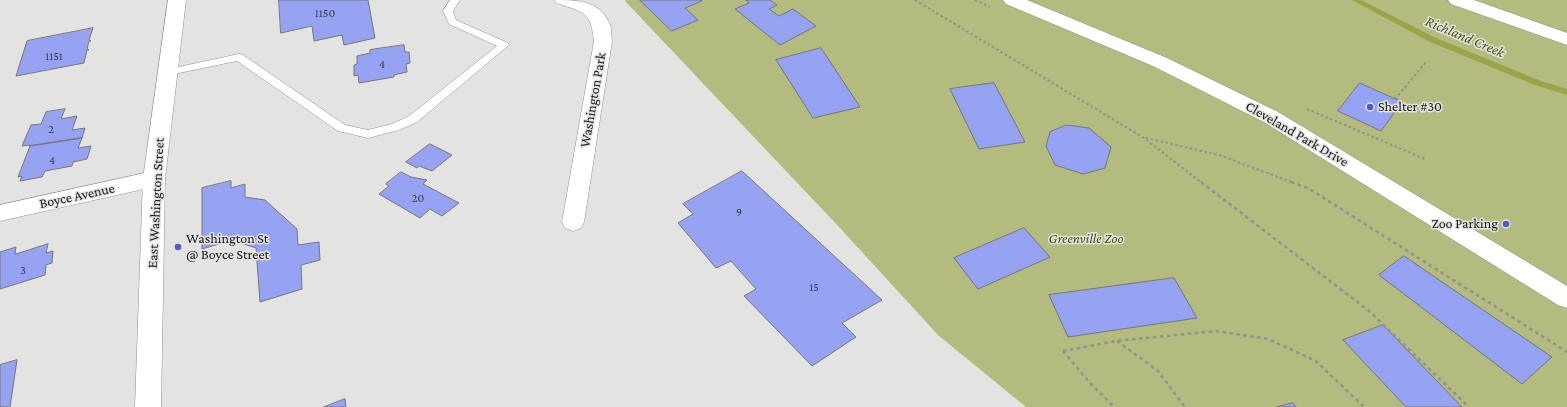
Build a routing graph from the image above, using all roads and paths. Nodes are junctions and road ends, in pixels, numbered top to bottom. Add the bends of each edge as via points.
1 (177, 0) edge
2 (455, 0) edge
3 (563, 0) edge
4 (915, 0) edge
5 (1012, 0) edge
6 (1457, 0) edge
7 (1567, 39) edge
8 (1427, 61) dead end
9 (169, 72) junction
10 (1395, 99) dead end
11 (1144, 138) junction
12 (154, 178) junction
13 (0, 213) edge
14 (572, 222) dead end
15 (1567, 298) edge
16 (1116, 341) junction
17 (1567, 352) edge
18 (148, 407) edge
19 (1114, 407) edge
20 (1185, 407) edge
21 (1364, 407) edge
22 (1469, 407) edge

1 - 9 street, East Washington Street
2 - 9 lane via 448,11 452,22 504,45 413,119 368,134 342,128 239,57
3 - 14 street, Washington Park via 578,4 591,12 600,22 603,41
4 - 11 path
5 - 15 street, Cleveland Park Drive via 1160,62 1270,117
6 - 7 street
8 - 10 path
9 - 12 street, East Washington Street
11 - 17 path via 1219,154 1308,188
11 - 22 path via 1369,311
12 - 13 street, Boyce Avenue
12 - 18 street, East Washington Street
16 - 19 path via 1063,351
16 - 20 path via 1158,371
16 - 21 path via 1216,331 1268,339 1316,361

